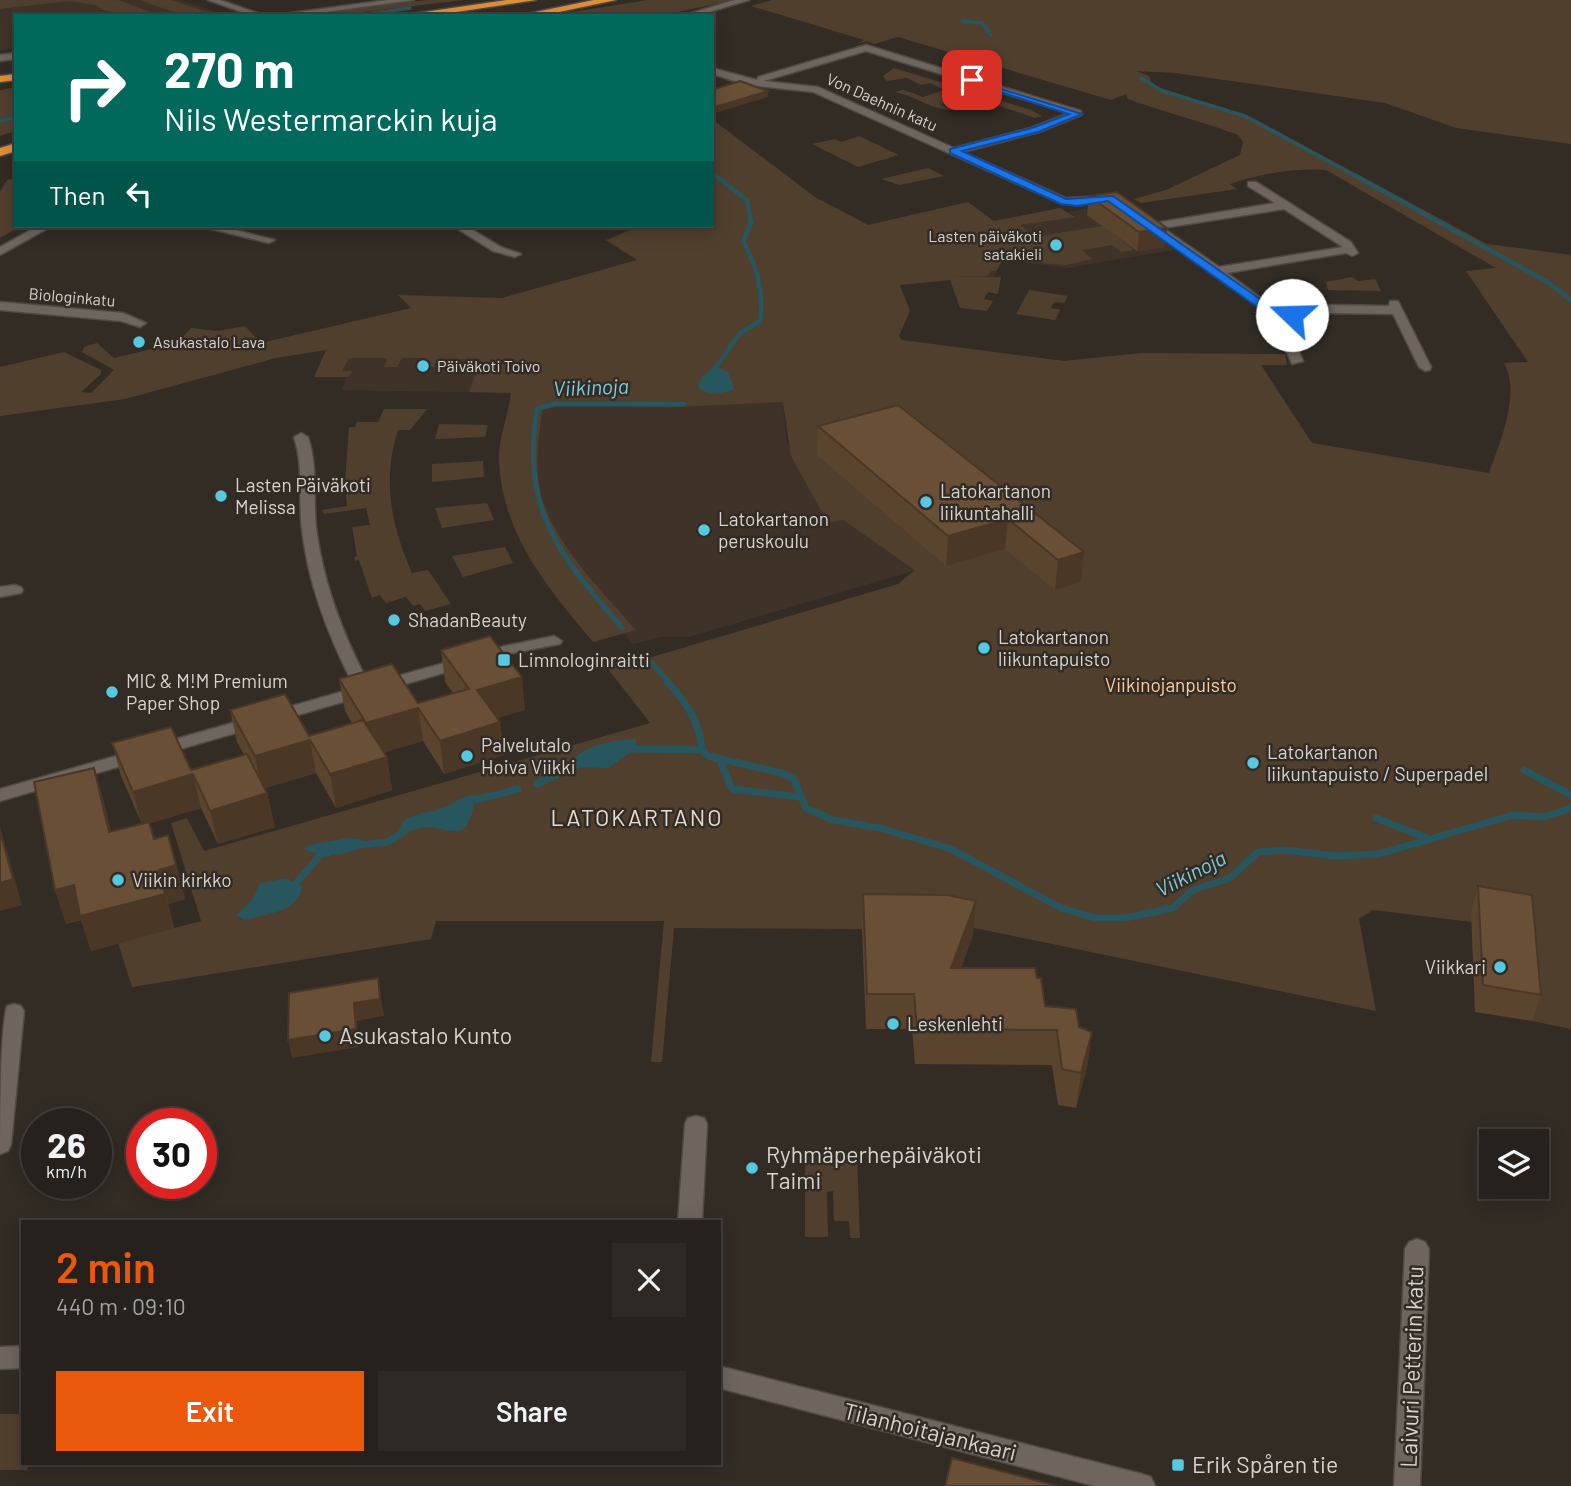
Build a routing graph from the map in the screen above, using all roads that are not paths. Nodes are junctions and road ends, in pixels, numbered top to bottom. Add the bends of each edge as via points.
1 (212, 0) edge
2 (410, 0) edge
3 (531, 0) edge
4 (611, 0) edge
5 (745, 0) edge
6 (256, 14) edge
7 (289, 14) edge
8 (418, 14) edge
9 (532, 14) edge
10 (692, 14) edge
11 (714, 72) edge
12 (751, 83) junction
13 (953, 151) junction
14 (1252, 184) dead end
15 (1286, 205) junction
16 (1154, 226) junction
17 (42, 228) edge
18 (214, 228) edge
19 (462, 228) edge
20 (270, 240) dead end
21 (0, 252) edge
22 (515, 254) dead end
23 (1216, 271) junction
24 (0, 306) edge
25 (1278, 317) junction
26 (140, 323) dead end
27 (1297, 361) dead end
28 (1425, 366) dead end
29 (301, 437) dead end
30 (554, 641) dead end
31 (364, 690) junction
32 (0, 795) edge
33 (14, 1011) dead end
34 (695, 1124) dead end
35 (0, 1145) edge
36 (690, 1220) edge
37 (1417, 1249) dead end
38 (21, 1357) edge
39 (0, 1358) edge
40 (721, 1378) edge
41 (1142, 1486) edge
42 (1407, 1486) edge

1 - 6 street
2 - 7 street
3 - 8 highway
4 - 9 highway
5 - 10 street
11 - 12 street, Von Daehnin katu
12 - 13 street, Von Daehnin katu via 815,89
12 - 13 street via 866,48 1078,113 1035,130
13 - 16 street, Von Daehnin katu via 1064,201 1110,198
14 - 15 street
15 - 16 street
15 - 23 street via 1352,253
16 - 23 street, Von Daehnin katu
17 - 21 street
18 - 20 street
19 - 22 street
23 - 25 street, Von Daehnin katu
24 - 26 street, Biologinkatu via 123,317
25 - 27 street
25 - 28 street via 1330,309 1395,307
29 - 31 street via 308,453 307,505 313,554 337,638
30 - 31 street
31 - 32 street
33 - 35 street
34 - 36 street
37 - 42 street, Laivuri Petterin katu
38 - 39 street
40 - 41 street, Tilanhoitajankaari

